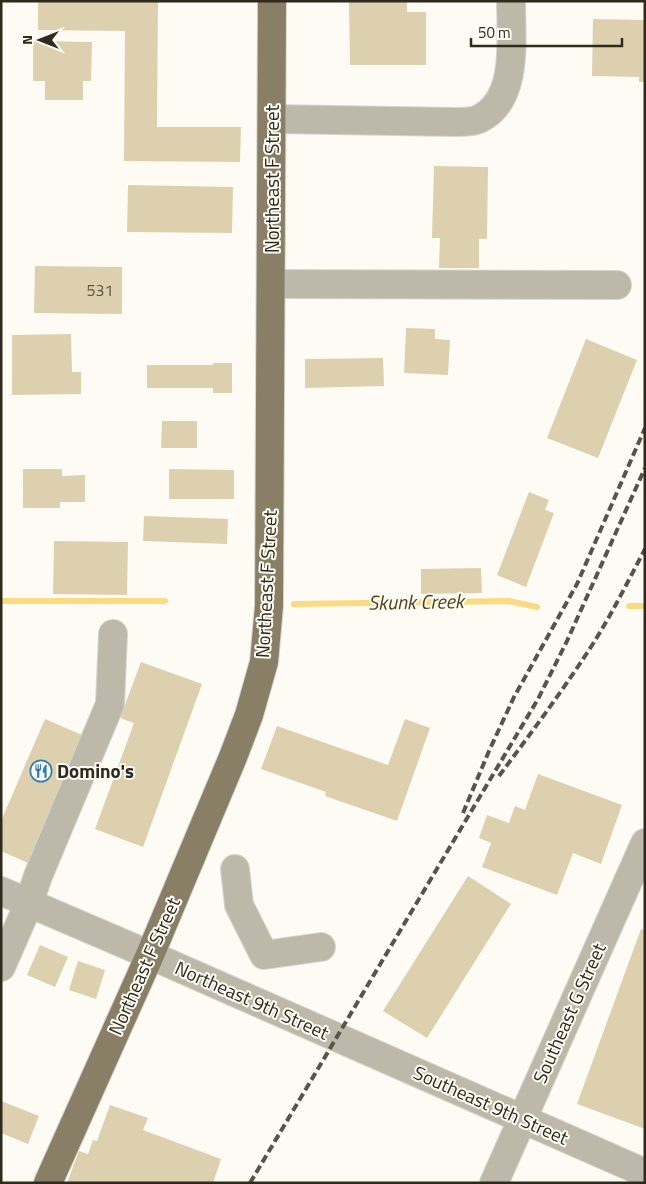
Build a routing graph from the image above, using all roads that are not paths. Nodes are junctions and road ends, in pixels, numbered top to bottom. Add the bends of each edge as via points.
1 (272, 1) edge
2 (511, 1) edge
3 (272, 119) junction
4 (271, 284) junction
5 (618, 285) dead end
6 (113, 634) dead end
7 (645, 843) edge
8 (236, 869) dead end
9 (1, 891) edge
10 (29, 903) junction
11 (321, 947) dead end
12 (150, 955) junction
13 (1, 966) edge
14 (337, 1037) joint
15 (522, 1119) junction
16 (642, 1176) edge
17 (48, 1183) edge
18 (494, 1183) edge

1 - 3 main road, Northeast F Street
2 - 3 street via 511,59 507,86 494,109 477,120
3 - 4 main road, Northeast F Street
4 - 5 street
4 - 12 main road, Northeast F Street via 269,606 264,662 234,758
6 - 10 street via 110,704
7 - 15 street, Southeast G Street
8 - 11 street via 238,905 264,955
9 - 10 street, Northeast 9th Street
10 - 12 street, Northeast 9th Street
10 - 13 street
12 - 14 street, Northeast 9th Street
12 - 17 main road, Northeast F Street
14 - 15 street, Southeast 9th Street
15 - 16 street, Southeast 9th Street
15 - 18 street, Southeast G Street

